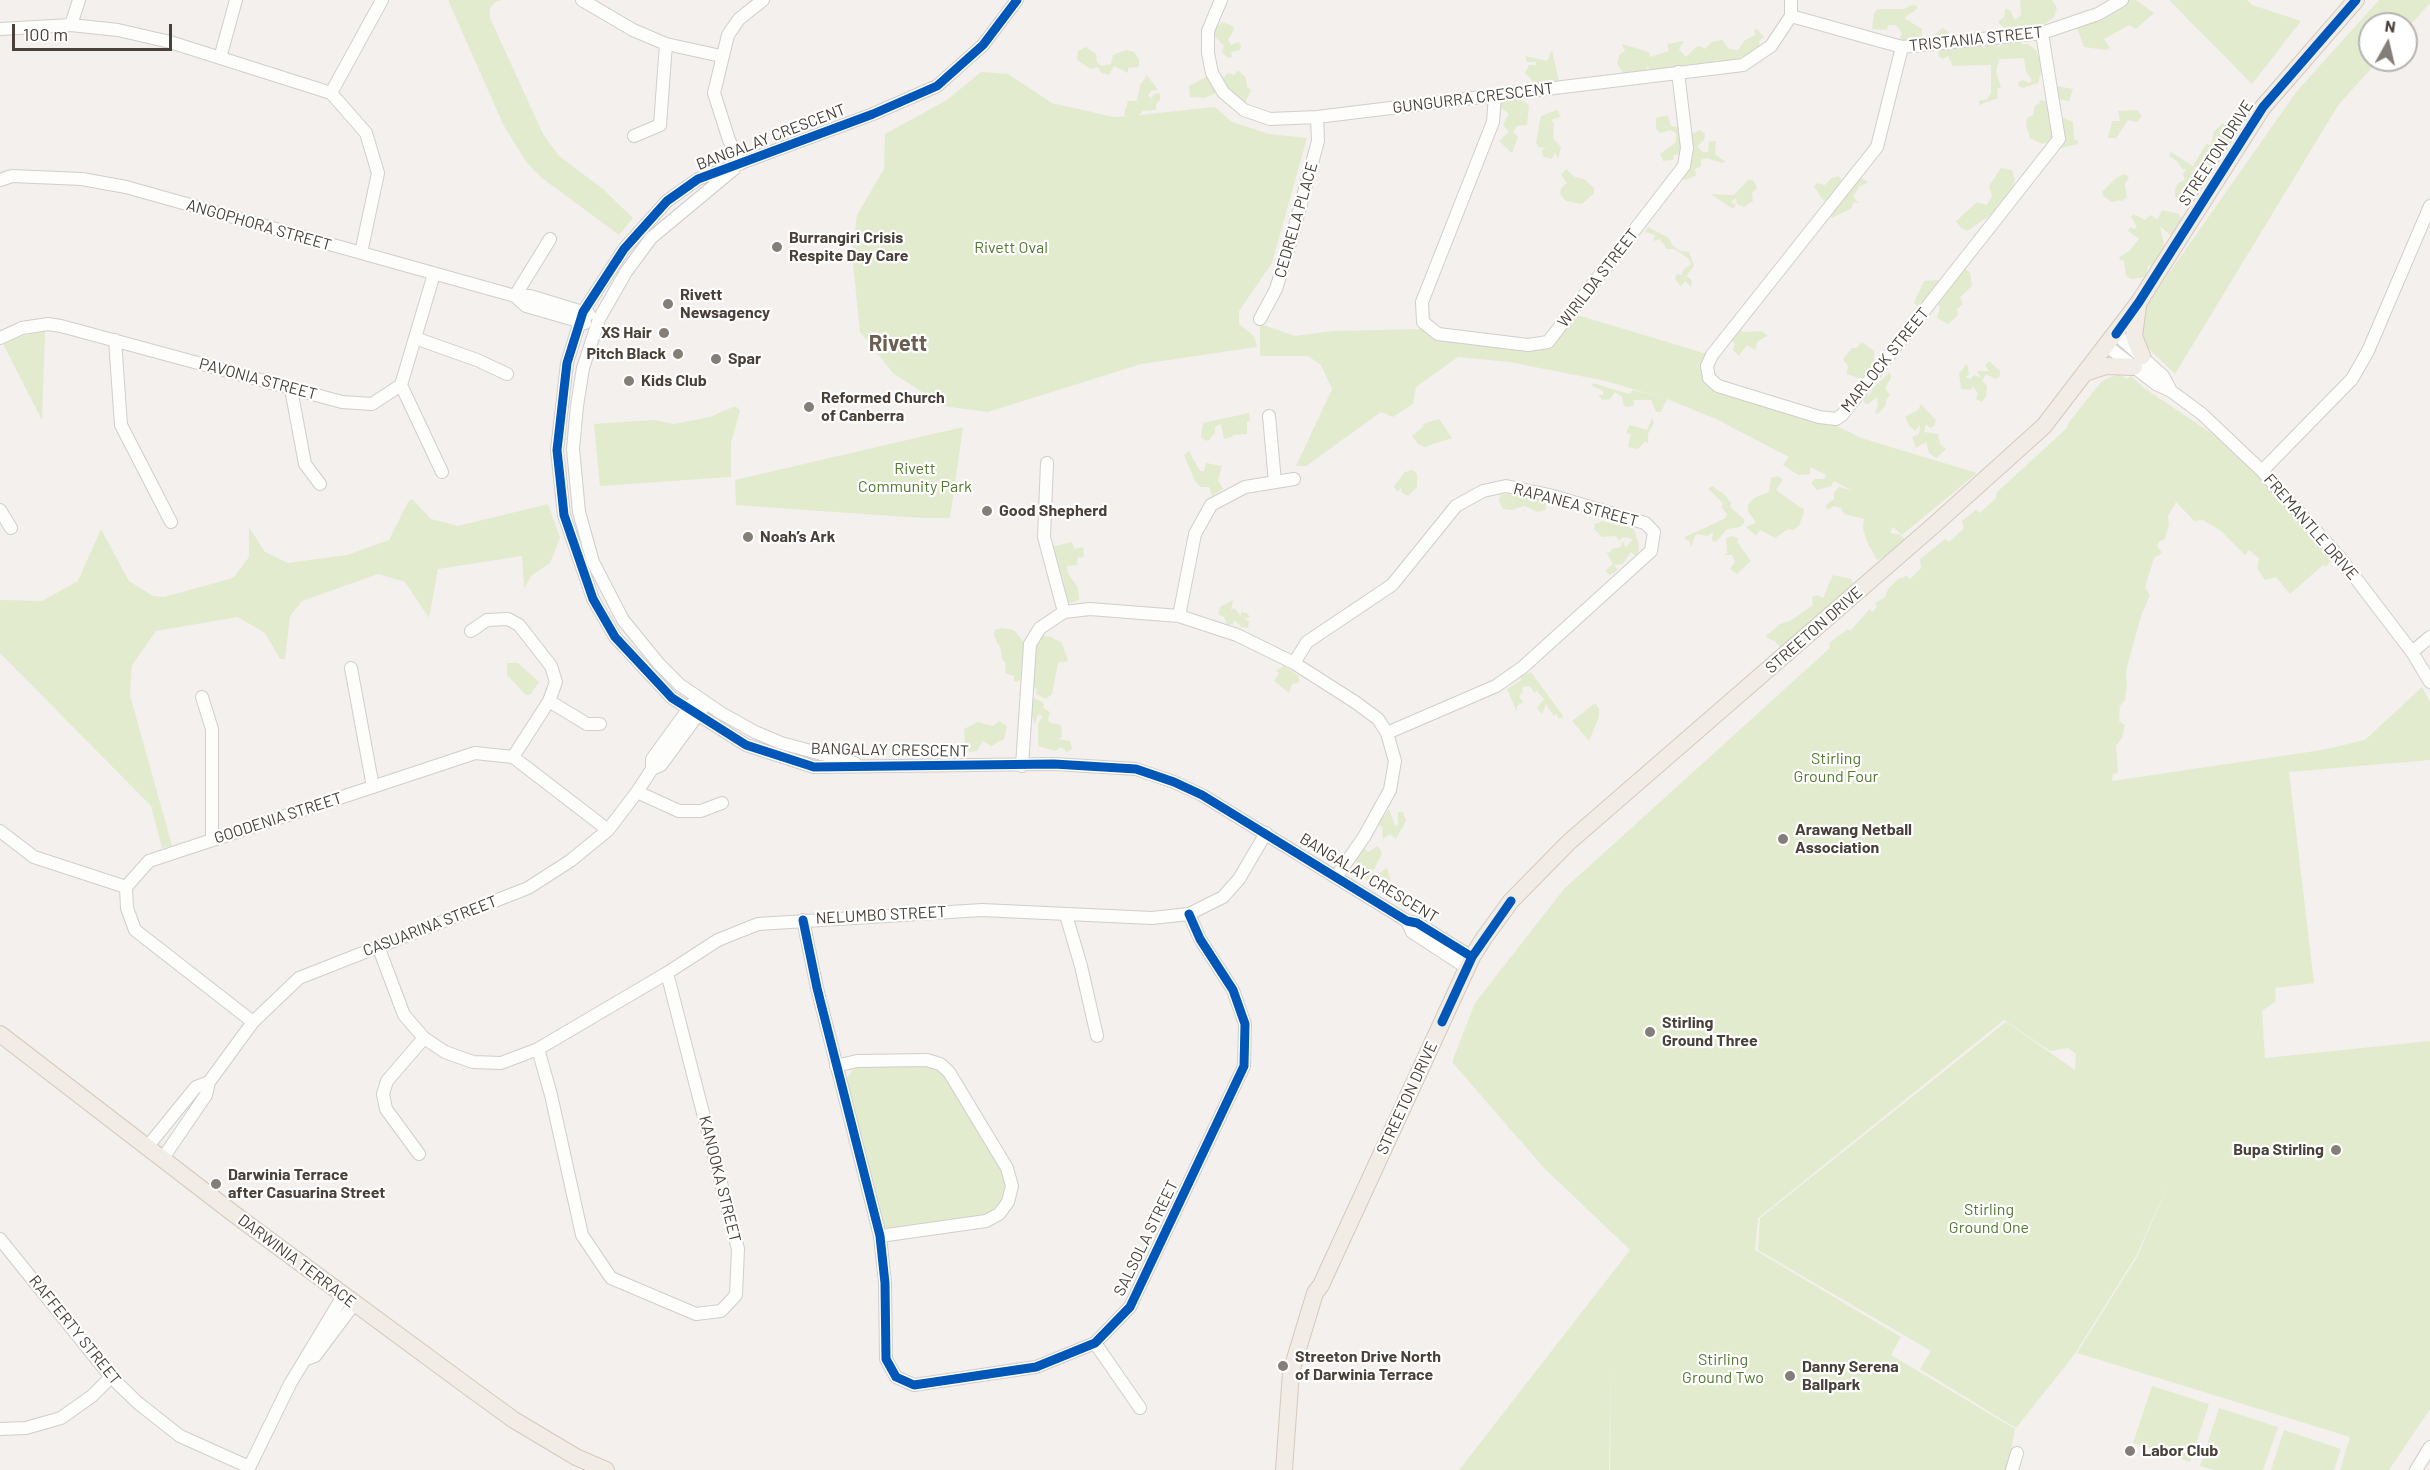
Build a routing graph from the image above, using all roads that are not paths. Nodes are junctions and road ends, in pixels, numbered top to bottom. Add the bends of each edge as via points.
1 (79, 0) edge
2 (236, 0) edge
3 (382, 0) edge
4 (582, 0) edge
5 (763, 0) edge
6 (1017, 0) edge
7 (1221, 0) edge
8 (1791, 0) edge
9 (2122, 0) edge
10 (2356, 0) edge
11 (1791, 16) junction
12 (71, 25) junction
13 (0, 28) edge
14 (2042, 33) junction
15 (666, 44) junction
16 (1902, 47) junction
17 (721, 56) junction
18 (220, 58) junction
19 (1677, 72) junction
20 (331, 93) junction
21 (1495, 95) junction
22 (1317, 117) junction
23 (634, 136) dead end
24 (740, 164) junction
25 (0, 180) edge
26 (2430, 206) edge
27 (550, 239) dead end
28 (360, 253) junction
29 (434, 274) junction
30 (515, 296) junction
31 (2139, 302) junction
32 (582, 317) junction
33 (1260, 319) dead end
34 (598, 323) junction
35 (0, 338) edge
36 (415, 338) junction
37 (115, 340) junction
38 (2111, 340) junction
39 (2138, 361) junction
40 (2088, 372) junction
41 (507, 374) dead end
42 (401, 385) junction
43 (291, 389) junction
44 (1269, 416) dead end
45 (1047, 463) dead end
46 (2262, 471) junction
47 (442, 472) dead end
48 (1293, 479) dead end
49 (1275, 482) junction
50 (320, 484) dead end
51 (0, 510) edge
52 (171, 522) dead end
53 (10, 528) dead end
54 (1064, 612) junction
55 (1179, 616) junction
56 (471, 630) dead end
57 (2430, 637) edge
58 (2412, 652) junction
59 (1294, 663) junction
60 (351, 668) dead end
61 (2430, 682) edge
62 (202, 696) dead end
63 (702, 700) junction
64 (549, 701) junction
65 (693, 712) junction
66 (600, 724) dead end
67 (1387, 733) junction
68 (513, 757) junction
69 (1022, 766) junction
70 (868, 767) junction
71 (373, 787) junction
72 (637, 792) junction
73 (722, 803) dead end
74 (608, 830) junction
75 (0, 831) edge
76 (1266, 833) junction
77 (212, 840) junction
78 (1336, 878) junction
79 (126, 887) junction
80 (1189, 914) junction
81 (1066, 915) junction
82 (803, 920) junction
83 (378, 946) junction
84 (1469, 963) junction
85 (667, 973) junction
86 (254, 1022) junction
87 (0, 1034) edge
88 (1096, 1036) dead end
89 (424, 1038) junction
90 (538, 1049) junction
91 (836, 1065) junction
92 (209, 1082) junction
93 (147, 1146) junction
94 (418, 1154) dead end
95 (163, 1158) junction
96 (880, 1236) junction
97 (3, 1247) edge
98 (1321, 1285) junction
99 (349, 1300) junction
100 (1095, 1342) junction
101 (111, 1377) junction
102 (1140, 1408) dead end
103 (0, 1429) edge
104 (2430, 1447) edge
105 (2017, 1453) dead end
106 (248, 1468) edge
107 (606, 1470) edge
108 (1284, 1470) edge
109 (1294, 1470) edge
110 (2012, 1470) edge
111 (2416, 1470) edge

1 - 12 street
2 - 18 street
3 - 20 street
4 - 15 street
5 - 17 street via 739,19
6 - 24 street, BANGALAY CRESCENT via 982,45 937,86
7 - 22 street, GUNGURRA CRESCENT via 1208,31 1208,53 1212,73 1223,92 1244,110 1270,119
8 - 11 street
9 - 14 street, TRISTANIA STREET via 2098,14
10 - 31 main road, STREETON DRIVE via 2263,107
11 - 16 street, TRISTANIA STREET
11 - 19 street, GUNGURRA CRESCENT via 1771,46 1743,65
12 - 13 street
12 - 18 street via 117,30
14 - 16 street, TRISTANIA STREET
14 - 16 street, MARLOCK STREET via 2059,139 1842,415 1836,419 1819,417 1718,386 1709,378 1707,366 1712,355 1877,147
15 - 17 street
15 - 23 street via 660,124
17 - 24 street via 714,93
18 - 20 street
19 - 21 street, GUNGURRA CRESCENT
19 - 21 street, WIRILDA STREET via 1687,148 1684,166 1548,342 1528,345 1438,334 1423,322 1422,302 1493,122
20 - 28 street via 366,133 378,173
21 - 22 street, GUNGURRA CRESCENT
22 - 33 street, CEDRELA PLACE via 1318,141 1295,226 1280,277
24 - 32 street, BANGALAY CRESCENT via 698,179 667,201 624,249
24 - 34 street, BANGALAY CRESCENT via 651,238
25 - 28 street, ANGOPHORA STREET via 12,176 82,179 126,187
26 - 46 street via 2368,351 2352,379
27 - 30 street
28 - 29 street, ANGOPHORA STREET
29 - 30 street, ANGOPHORA STREET
29 - 36 street
30 - 32 street, ANGOPHORA STREET via 530,296
31 - 38 main road, STREETON DRIVE
31 - 39 main road via 2134,336
32 - 34 street, ANGOPHORA STREET
32 - 65 street, BANGALAY CRESCENT via 567,363 557,450 570,537 593,599 615,637 659,685
34 - 63 street, BANGALAY CRESCENT via 583,368 573,449 584,533 593,562 623,620 659,664
35 - 37 street, PAVONIA STREET via 22,328 48,324
36 - 41 street
36 - 42 street
37 - 43 street, PAVONIA STREET
37 - 52 street via 121,426
38 - 39 street, FREMANTLE DRIVE
38 - 40 main road, STREETON DRIVE
39 - 40 main road
39 - 46 street, FREMANTLE DRIVE via 2156,384 2202,414
40 - 84 main road, STREETON DRIVE via 2044,426 1569,842 1511,901
42 - 43 street, PAVONIA STREET via 372,404 342,402
42 - 47 street
43 - 50 street via 305,464
44 - 49 street
45 - 54 street via 1044,537
46 - 58 street, FREMANTLE DRIVE via 2331,546
48 - 49 street
49 - 55 street via 1245,487 1211,505 1195,534
51 - 53 street
54 - 55 street via 1090,609
54 - 69 street via 1040,628 1030,644
55 - 59 street via 1237,635
56 - 64 street via 487,620 508,619 519,625 551,666 556,682
57 - 58 street
58 - 61 street, FREMANTLE DRIVE
59 - 67 street via 1378,719
59 - 67 street, RAPANEA STREET via 1307,642 1392,585 1456,506 1483,491 1506,486 1549,495 1645,523 1654,532 1650,551 1523,667 1496,686
60 - 71 street
62 - 77 street via 212,729
63 - 65 street, CASUARINA STREET
63 - 70 street, BANGALAY CRESCENT via 781,743
64 - 66 street via 587,724
64 - 68 street
65 - 70 street, BANGALAY CRESCENT via 746,745 813,767
65 - 72 street, CASUARINA STREET via 652,759 652,769
67 - 78 street via 1395,761 1390,790
68 - 71 street, GOODENIA STREET via 475,753
68 - 74 street
69 - 70 street, BANGALAY CRESCENT
69 - 76 street, BANGALAY CRESCENT via 1136,769 1202,795
71 - 77 street, GOODENIA STREET
72 - 73 street via 679,811 701,811
72 - 74 street, CASUARINA STREET
74 - 83 street, CASUARINA STREET via 528,888
75 - 79 street via 34,857
76 - 78 street, BANGALAY CRESCENT
76 - 80 street, NELUMBO STREET via 1239,879 1223,897
77 - 79 street, GOODENIA STREET via 149,861
78 - 84 street, BANGALAY CRESCENT via 1407,921 1417,923
79 - 86 street via 127,908 135,930
80 - 81 street, NELUMBO STREET via 1152,918
80 - 100 street, SALSOLA STREET via 1200,939 1233,990 1245,1024 1244,1066 1130,1306
81 - 82 street, NELUMBO STREET via 982,910
81 - 88 street
82 - 85 street, NELUMBO STREET via 758,924 718,940
82 - 91 street, SALSOLA STREET
83 - 86 street, CASUARINA STREET via 299,978
83 - 89 street, NELUMBO STREET via 404,1015
84 - 98 main road, STREETON DRIVE
85 - 90 street, NELUMBO STREET
85 - 90 street, KANOOKA STREET via 738,1249 736,1296 721,1311 696,1314 610,1278 582,1235
86 - 92 street, CASUARINA STREET
87 - 93 main road, DARWINIA TERRACE
89 - 90 street, NELUMBO STREET via 445,1052 473,1062 501,1063
89 - 94 street via 387,1081 383,1094 386,1109
91 - 96 street, SALSOLA STREET
91 - 96 street via 927,1060 940,1064 949,1072 1007,1168 1012,1186 1008,1202 999,1214 986,1221
92 - 93 street, CASUARINA STREET via 196,1087
92 - 95 street, CASUARINA STREET via 206,1095
93 - 95 main road, DARWINIA TERRACE
95 - 99 main road, DARWINIA TERRACE
96 - 100 street, SALSOLA STREET via 886,1359 896,1377 914,1385 1036,1367
97 - 101 street, RAFFERTY STREET
98 - 108 main road, STREETON DRIVE via 1307,1315 1292,1369
98 - 109 main road, STREETON DRIVE via 1300,1370
99 - 106 street via 315,1356 307,1359 290,1384
99 - 107 main road, DARWINIA TERRACE via 514,1420
100 - 102 street
101 - 103 street via 61,1418 26,1428
101 - 106 street, RAFFERTY STREET via 180,1436
104 - 111 street
105 - 110 street

